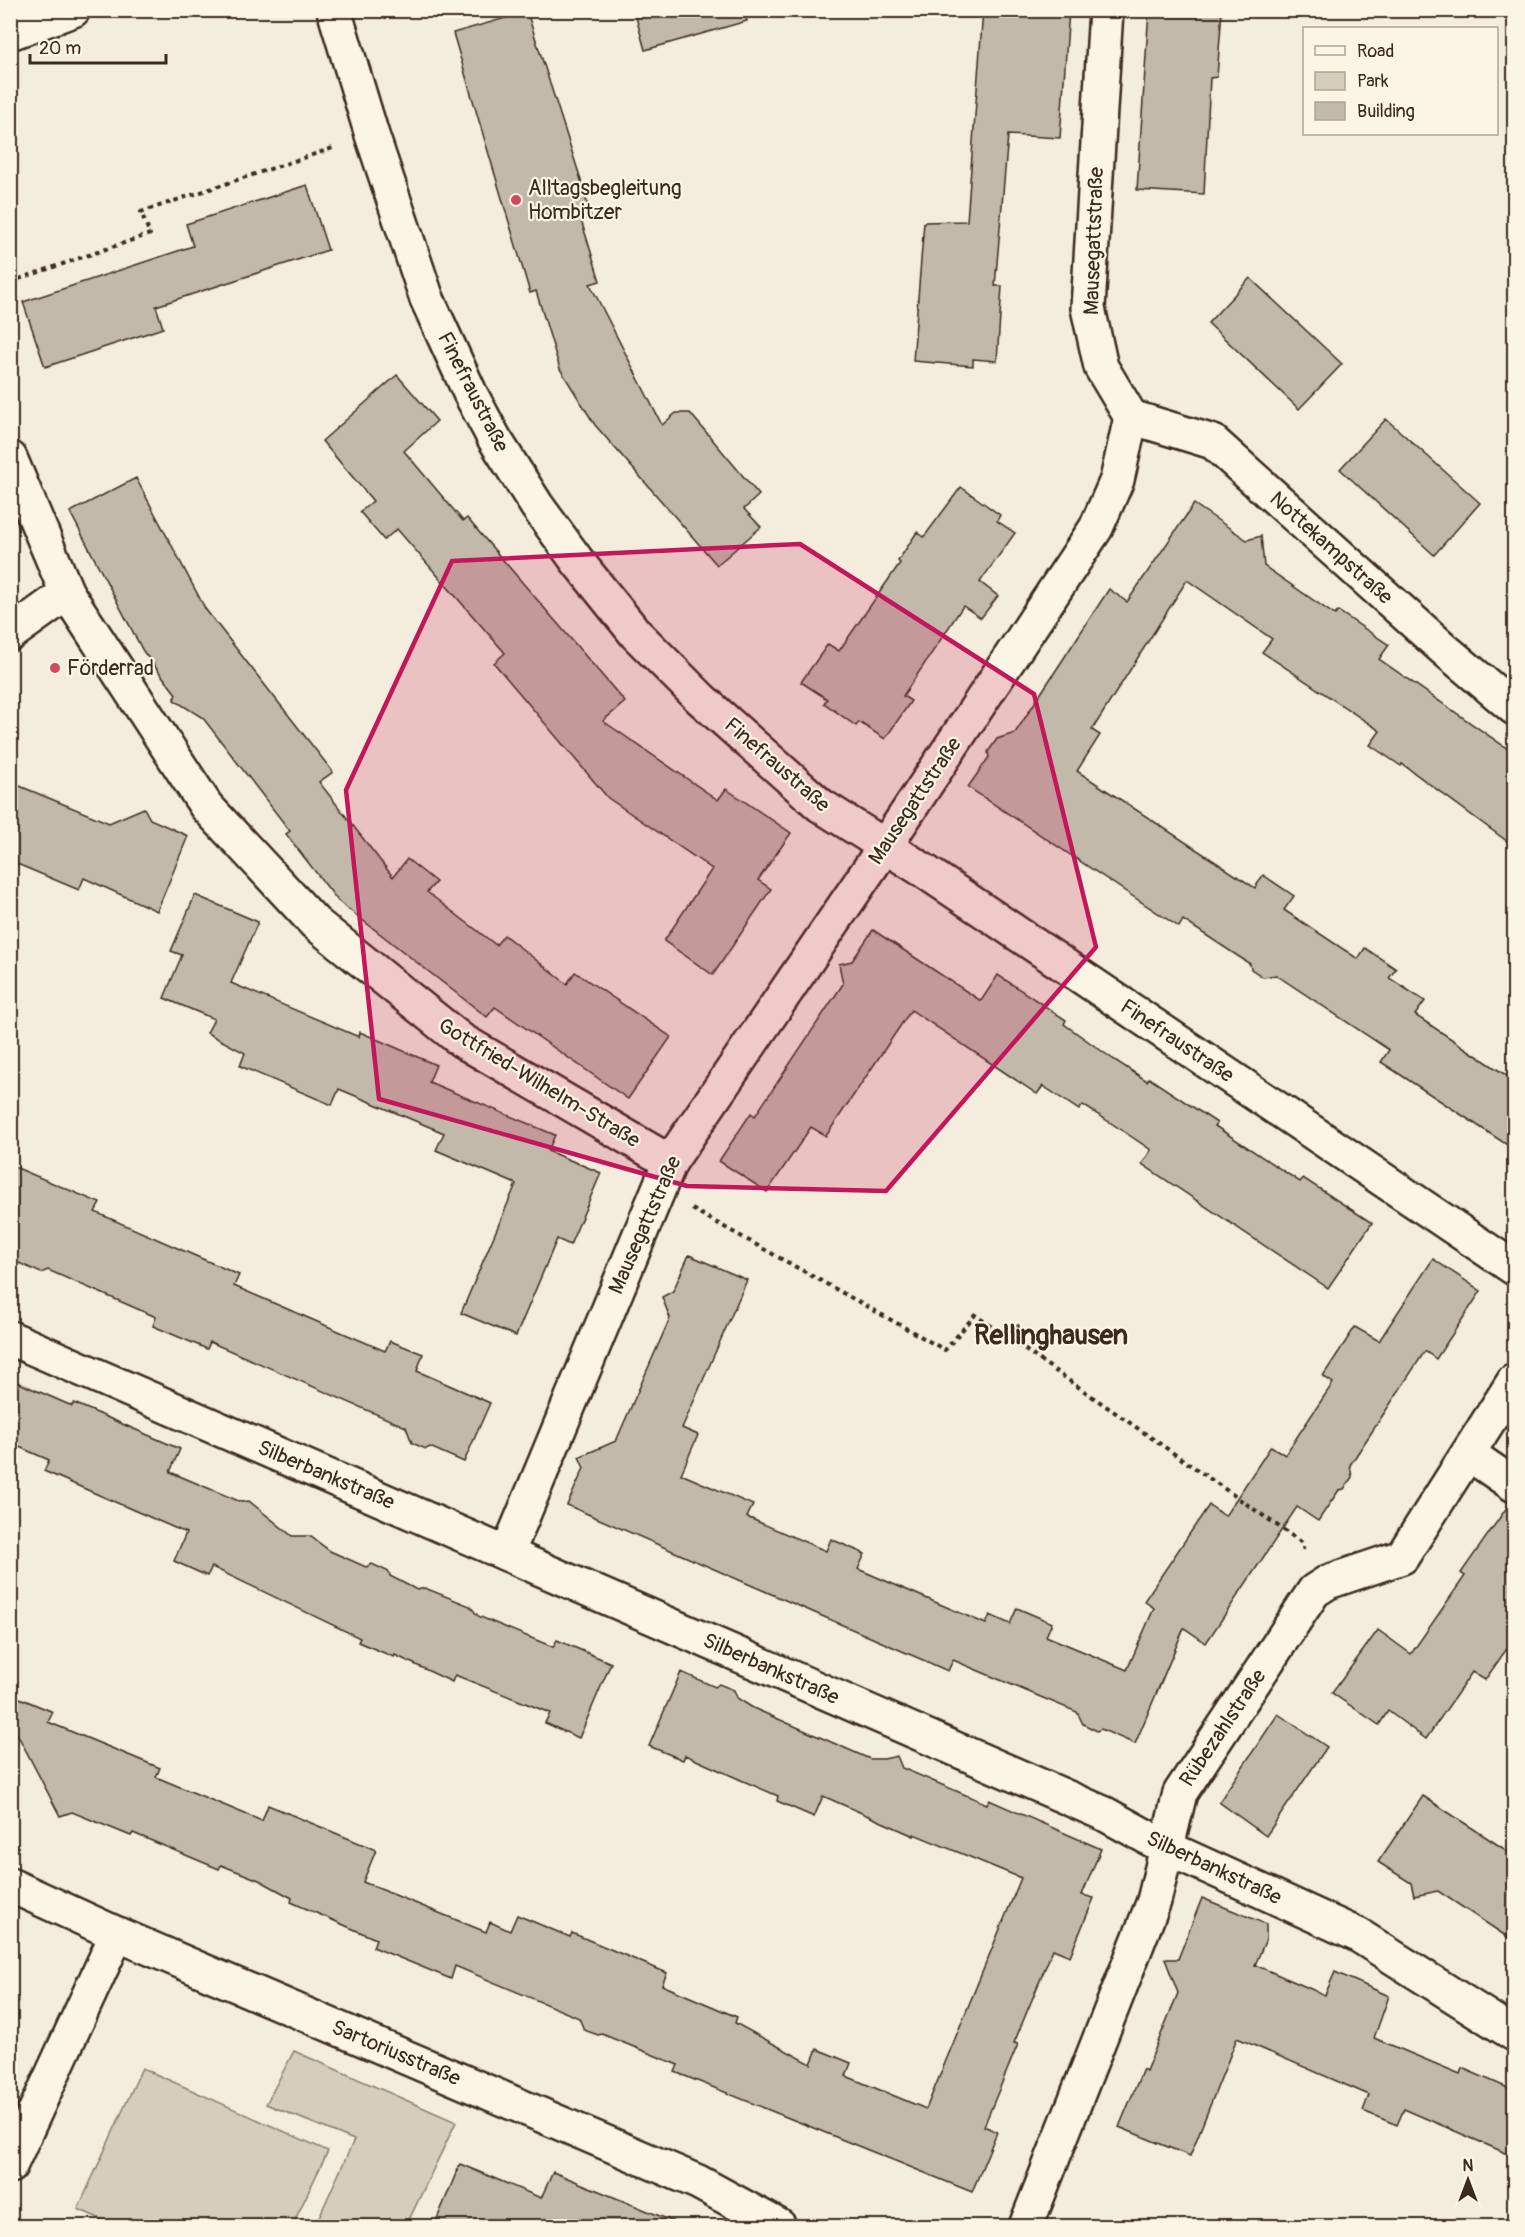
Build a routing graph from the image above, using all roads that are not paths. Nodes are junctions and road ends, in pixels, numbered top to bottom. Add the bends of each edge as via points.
1 (73, 10) edge
2 (334, 10) edge
3 (1106, 10) edge
4 (10, 33) edge
5 (1131, 417) junction
6 (10, 458) edge
7 (67, 593) junction
8 (10, 634) edge
9 (1515, 708) edge
10 (885, 846) junction
11 (664, 1175) junction
12 (1515, 1268) edge
13 (10, 1338) edge
14 (1515, 1381) edge
15 (1469, 1454) junction
16 (1515, 1485) edge
17 (507, 1554) junction
18 (1165, 1847) junction
19 (10, 1885) edge
20 (117, 1934) junction
21 (1515, 2034) edge
22 (10, 2166) edge
23 (779, 2226) edge
24 (1026, 2226) edge

1 - 4 street
2 - 10 street, Finefraustraße via 427,299 470,393 537,506 636,634 701,699 820,805
3 - 5 street, Mausegattstraße via 1088,308 1101,367
5 - 9 street, Nottekampstraße via 1213,442
5 - 10 street, Mausegattstraße via 1117,480 1096,528
6 - 7 street, Gottfried-Wilhelm-Straße
7 - 8 street
7 - 11 street, Gottfried-Wilhelm-Straße via 206,806 315,923 460,1040
10 - 11 street, Mausegattstraße
10 - 12 street, Finefraustraße
11 - 17 street, Mausegattstraße
13 - 17 street, Silberbankstraße
14 - 15 street, Rübezahlstraße
15 - 16 street
15 - 18 street, Rübezahlstraße via 1402,1557 1328,1582 1314,1592 1180,1793
17 - 18 street, Silberbankstraße via 1105,1814
18 - 21 street, Silberbankstraße via 1358,1935
18 - 24 street, Rübezahlstraße via 1154,1901
19 - 20 street, Sartoriusstraße
20 - 22 street
20 - 23 street, Sartoriusstraße via 698,2182

